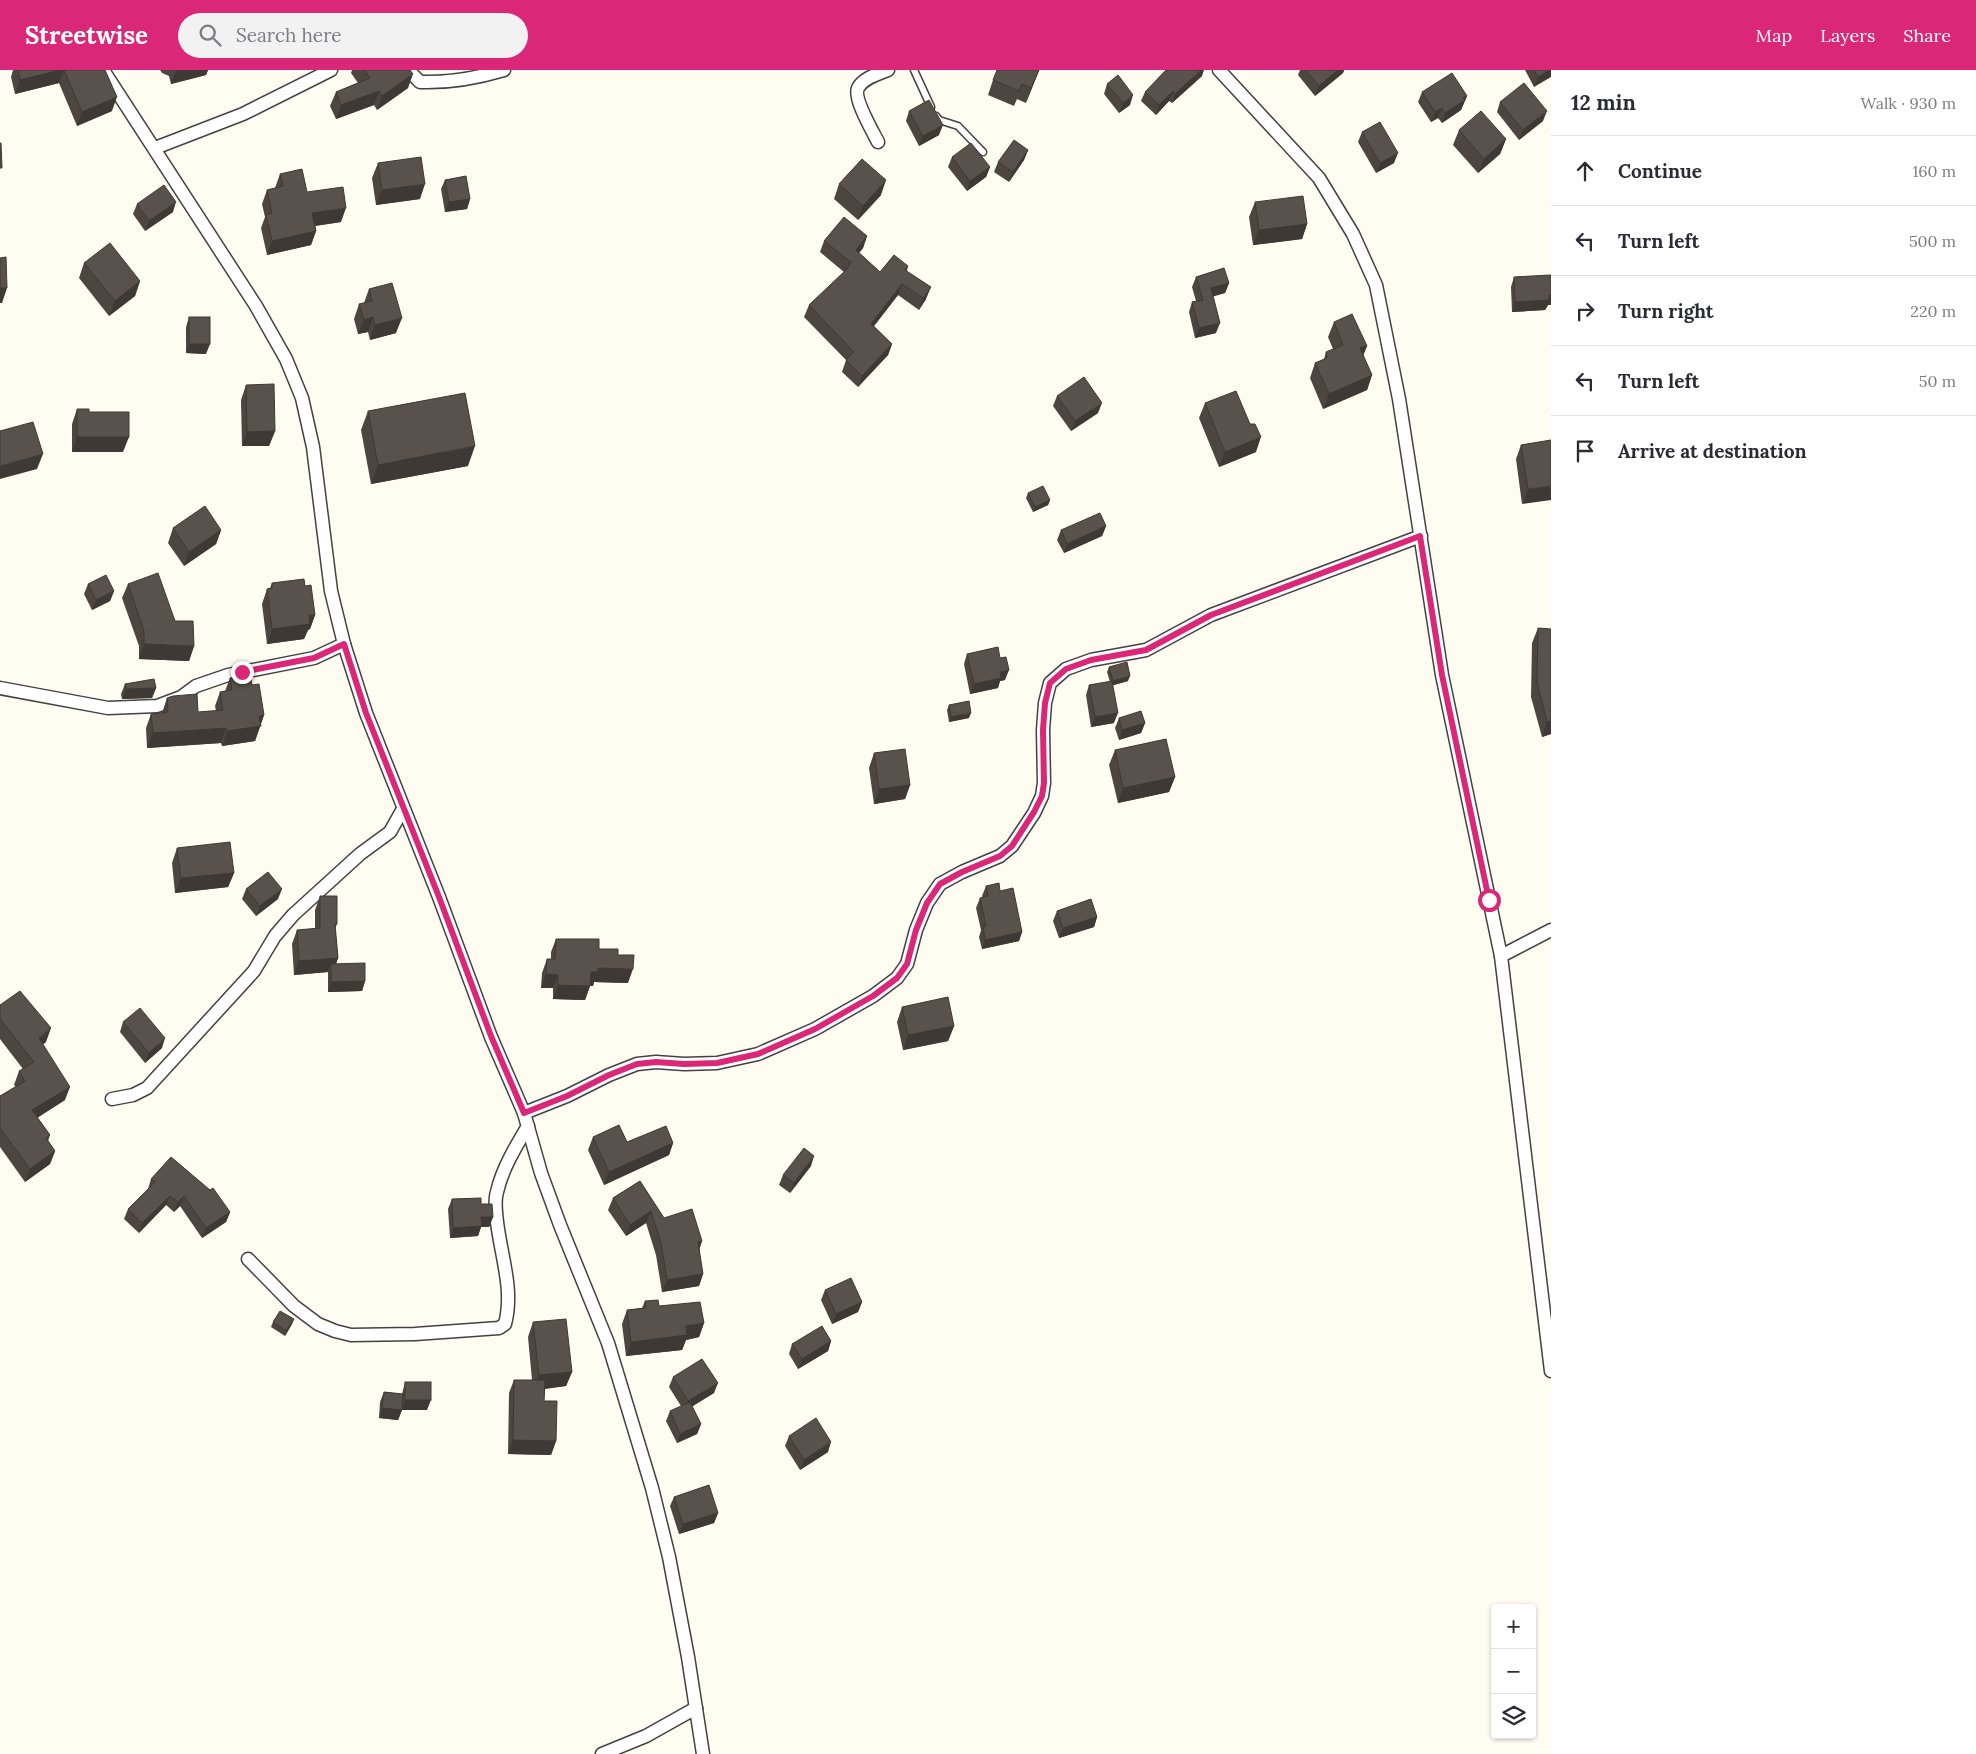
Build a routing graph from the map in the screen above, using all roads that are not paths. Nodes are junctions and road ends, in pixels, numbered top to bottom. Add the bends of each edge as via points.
1 (103, 70) edge
2 (331, 70) edge
3 (408, 70) edge
4 (504, 70) edge
5 (888, 70) edge
6 (914, 70) edge
7 (1219, 70) edge
8 (878, 142) dead end
9 (155, 148) junction
10 (983, 152) dead end
11 (1420, 536) junction
12 (344, 644) junction
13 (0, 688) edge
14 (403, 809) junction
15 (390, 832) junction
16 (413, 832) junction
17 (1551, 930) edge
18 (1501, 956) junction
19 (112, 1099) dead end
20 (524, 1113) junction
21 (528, 1126) junction
22 (248, 1259) dead end
23 (1551, 1371) edge
24 (696, 1708) junction
25 (602, 1754) edge
26 (703, 1754) edge

1 - 9 street
2 - 9 street via 242,114
3 - 4 street via 420,82 432,83 476,78
5 - 8 street via 867,80 857,92
6 - 10 lane via 939,120 958,126
7 - 11 street via 1319,178 1352,234 1376,285 1399,399
9 - 12 street via 256,306 286,359 302,398 313,447 332,591
11 - 18 street via 1442,675
11 - 20 street via 1211,615 1146,650 1091,660 1066,669 1050,683 1045,703 1044,783 1034,812 1012,846 1000,856 940,884 927,903 907,964 897,978 873,996 815,1029 758,1054 717,1063 637,1064
12 - 13 street via 314,658 228,675 196,686 181,697 157,706 108,708
12 - 14 street via 366,713
14 - 15 street
14 - 16 street
15 - 16 street
15 - 19 street via 360,854 293,915 275,936 254,971 147,1088
16 - 20 street via 487,1027
17 - 18 street
18 - 23 street
20 - 21 street
21 - 22 street via 496,1192 499,1236 509,1290 505,1324 499,1328 370,1335 335,1331 318,1324 294,1306
21 - 24 street via 560,1225 608,1343 652,1488
24 - 25 street via 646,1736
24 - 26 street

